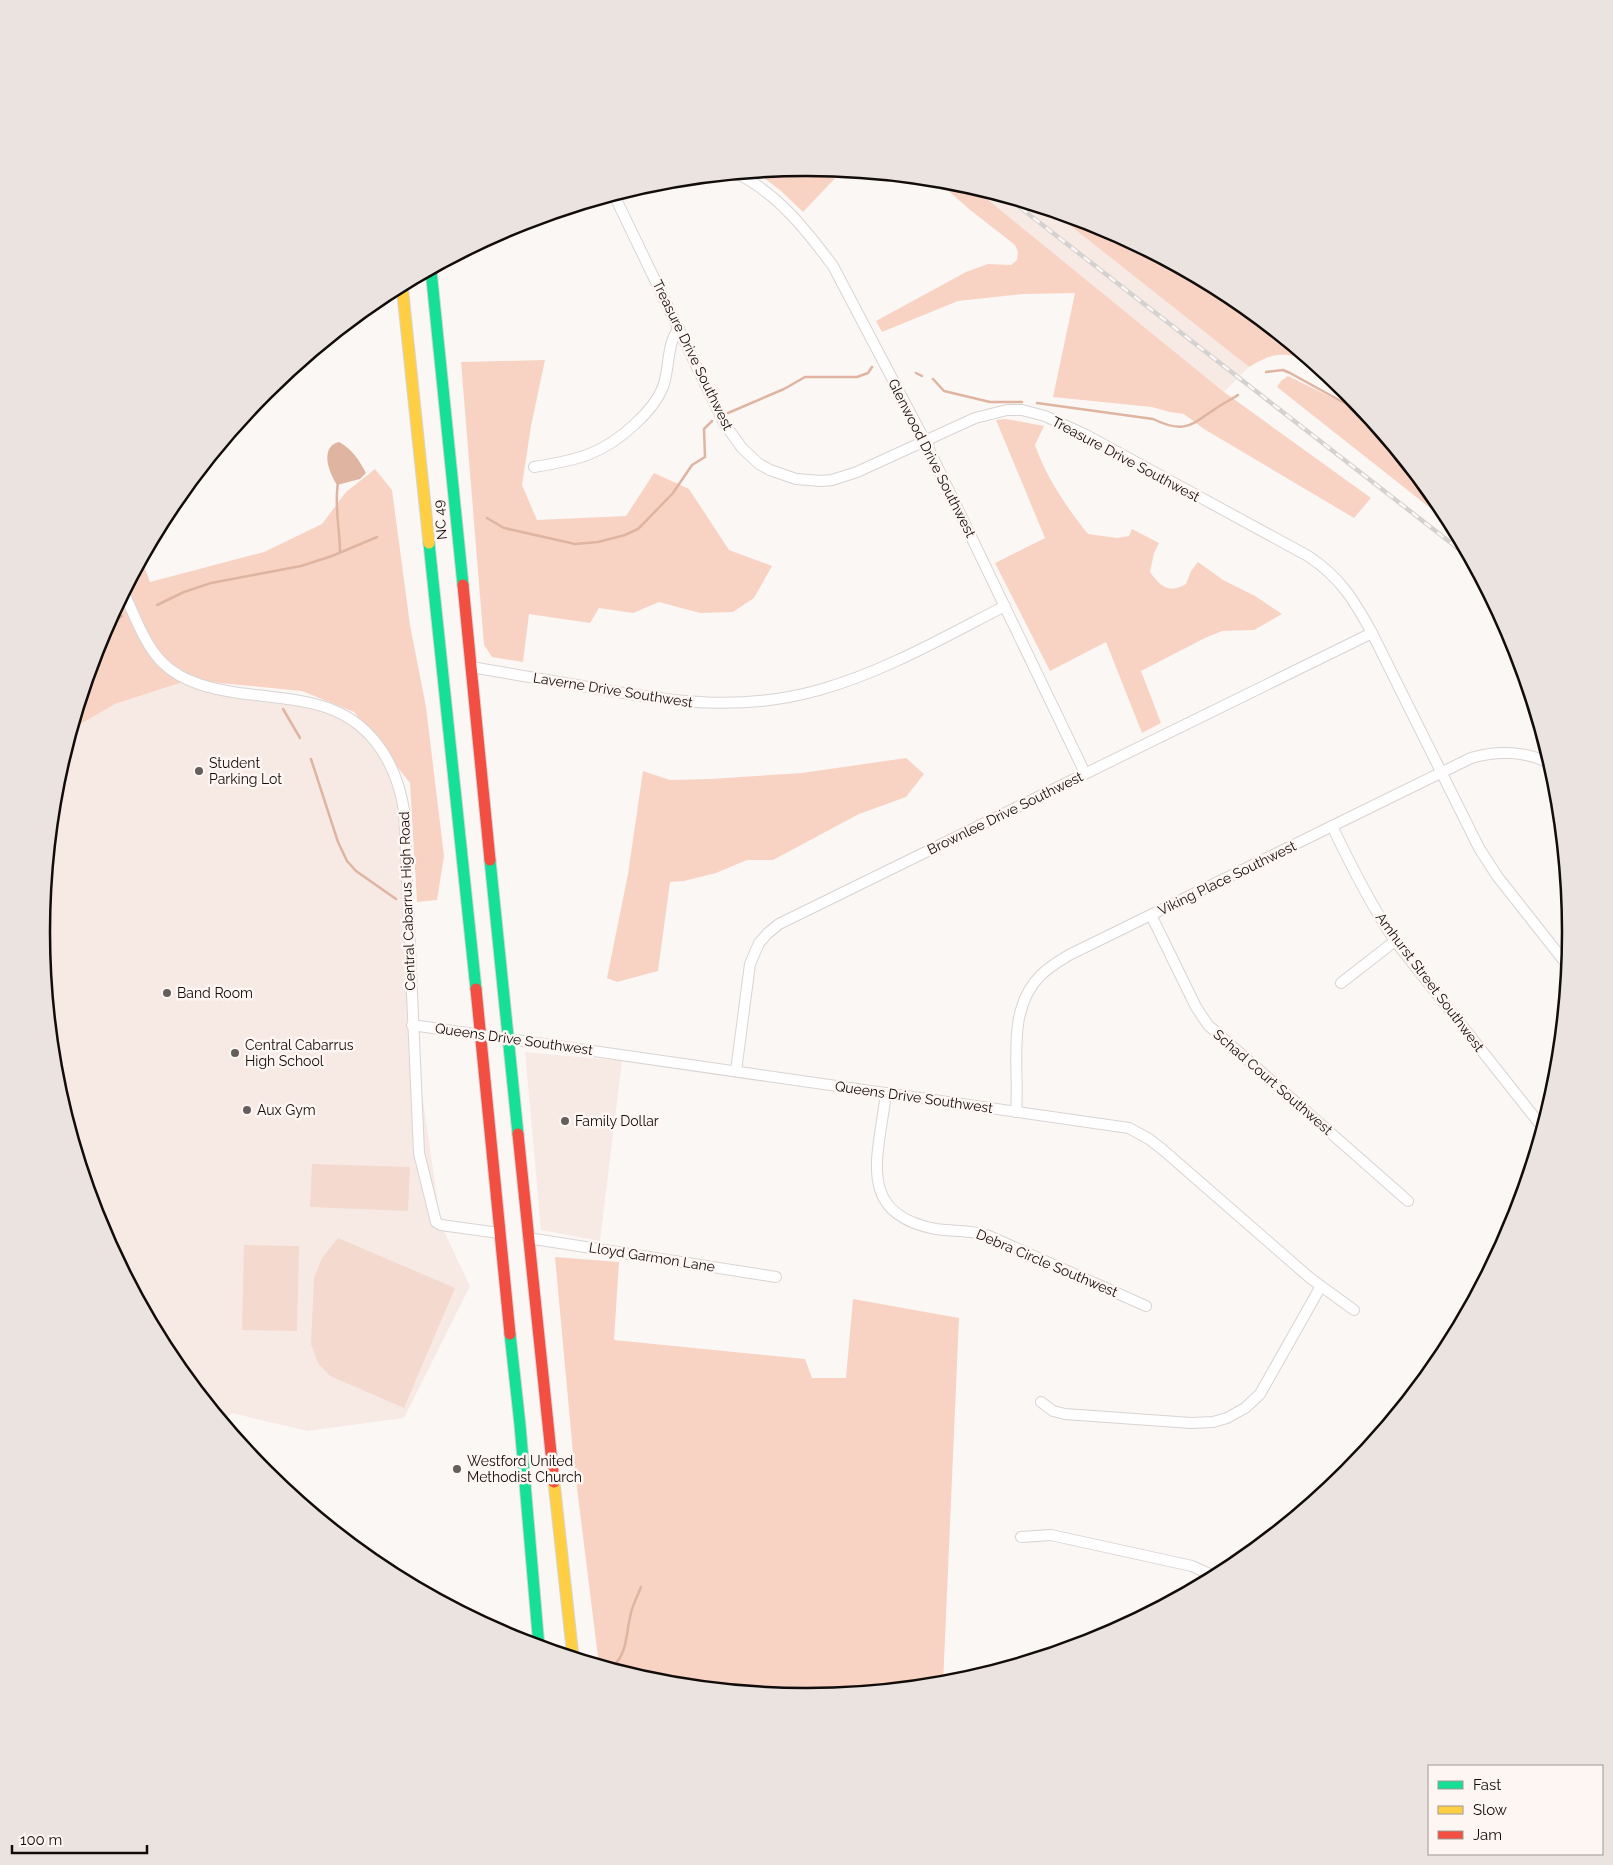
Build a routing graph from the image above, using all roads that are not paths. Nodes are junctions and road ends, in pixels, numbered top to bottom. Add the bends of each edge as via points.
1 (747, 179) edge
2 (617, 201) edge
3 (432, 275) edge
4 (403, 293) edge
5 (679, 328) junction
6 (925, 442) junction
7 (534, 467) dead end
8 (127, 600) edge
9 (1005, 606) junction
10 (1372, 633) junction
11 (471, 667) junction
12 (1543, 761) edge
13 (1442, 772) junction
14 (1085, 773) junction
15 (1332, 826) junction
16 (1151, 915) junction
17 (1395, 941) junction
18 (1562, 958) edge
19 (1341, 983) dead end
20 (412, 1025) junction
21 (480, 1036) junction
22 (508, 1038) junction
23 (736, 1071) junction
24 (886, 1093) junction
25 (1016, 1112) junction
26 (1538, 1122) edge
27 (1408, 1201) dead end
28 (499, 1233) junction
29 (528, 1238) junction
30 (776, 1277) dead end
31 (1321, 1286) junction
32 (1146, 1306) dead end
33 (1354, 1310) dead end
34 (1041, 1402) dead end
35 (541, 1499) junction
36 (1021, 1537) dead end
37 (1208, 1574) edge
38 (539, 1640) edge
39 (572, 1652) edge

1 - 6 street, Glenwood Drive Southwest via 782,205 834,266
2 - 5 street, Treasure Drive Southwest
3 - 11 highway, NC 49 / NC 49
4 - 21 highway, NC 49
5 - 6 street, Treasure Drive Southwest via 724,423 742,448 770,470 807,481 832,480
5 - 7 street via 672,339 662,388 644,416 603,450
6 - 9 street, Glenwood Drive Southwest
6 - 10 street, Treasure Drive Southwest via 975,418 1007,410 1022,410 1057,421 1326,568 1357,604
8 - 20 street, Central Cabarrus High Road via 148,642 176,674 223,691 332,709 368,733 387,757 398,781 404,810
9 - 11 street, Laverne Drive Southwest via 852,680 755,702 696,703 649,698
9 - 14 street, Glenwood Drive Southwest
10 - 13 street, Treasure Drive Southwest
10 - 14 street, Brownlee Drive Southwest
11 - 22 highway, NC 49 / NC 49
12 - 13 street, Viking Place Southwest via 1520,754 1494,753 1471,758
13 - 15 street, Viking Place Southwest
13 - 18 street, Treasure Drive Southwest via 1467,827 1488,862
14 - 23 street, Brownlee Drive Southwest via 779,924 768,933 759,943 750,964
15 - 16 street, Viking Place Southwest
15 - 17 street, Amhurst Street Southwest via 1378,916
16 - 25 street, Viking Place Southwest via 1069,955 1034,982 1019,1018
16 - 27 street, Schad Court Southwest via 1208,1025
17 - 19 street
17 - 26 street, Amhurst Street Southwest
20 - 21 street, Queens Drive Southwest
20 - 28 street, Central Cabarrus High Road via 419,1153 436,1222 441,1226
21 - 22 street, Queens Drive Southwest
21 - 28 highway, NC 49
22 - 23 street, Queens Drive Southwest
22 - 29 highway, NC 49
23 - 24 street, Queens Drive Southwest
24 - 25 street, Queens Drive Southwest
24 - 32 street, Debra Circle Southwest via 876,1175 880,1192 895,1212 908,1221 938,1229 990,1236
25 - 31 street, Queens Drive Southwest via 1120,1126 1149,1139
28 - 35 highway, NC 49 via 520,1425
29 - 30 street, Lloyd Garmon Lane
29 - 35 highway, NC 49
31 - 33 street, Queens Drive Southwest
31 - 34 street via 1260,1394 1245,1408 1226,1418 1191,1423 1065,1414 1053,1411
35 - 38 highway, NC 49
35 - 39 highway, NC 49
36 - 37 street via 1051,1535 1192,1566

